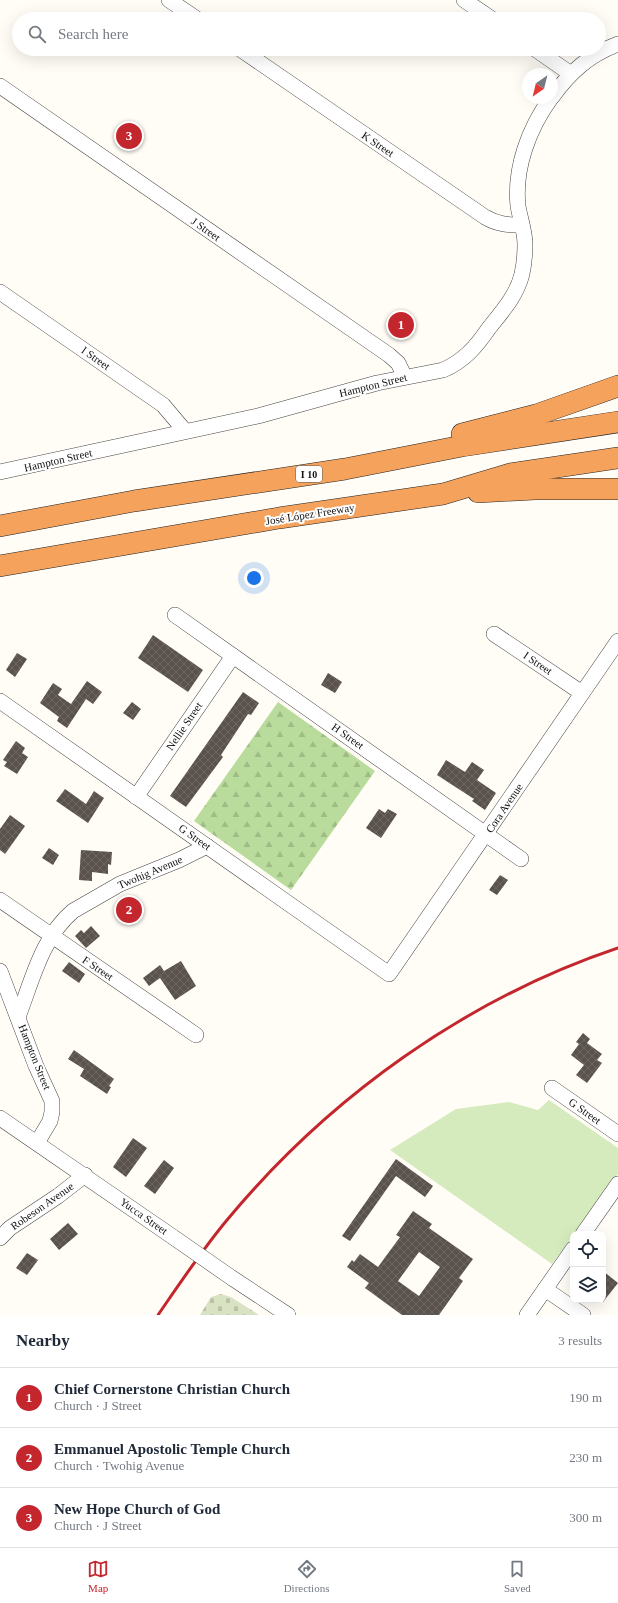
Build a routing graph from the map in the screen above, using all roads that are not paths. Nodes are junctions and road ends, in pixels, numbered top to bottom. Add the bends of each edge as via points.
1 (169, 0) edge
2 (464, 0) edge
3 (187, 12) edge
4 (482, 12) edge
5 (618, 44) edge
6 (606, 50) edge
7 (250, 56) edge
8 (545, 56) edge
9 (596, 56) edge
10 (570, 74) junction
11 (0, 86) edge
12 (558, 89) edge
13 (548, 104) edge
14 (521, 225) junction
15 (0, 292) edge
16 (405, 377) junction
17 (618, 386) edge
18 (618, 422) edge
19 (185, 431) junction
20 (618, 458) edge
21 (358, 466) junction
22 (0, 472) edge
23 (618, 489) edge
24 (443, 494) junction
25 (0, 526) edge
26 (0, 566) edge
27 (175, 615) dead end
28 (494, 634) dead end
29 (618, 641) edge
30 (233, 656) junction
31 (582, 693) junction
32 (0, 701) edge
33 (136, 796) junction
34 (486, 833) junction
35 (207, 846) junction
36 (521, 859) dead end
37 (0, 900) edge
38 (51, 936) junction
39 (0, 971) edge
40 (389, 974) joint
41 (18, 1016) junction
42 (196, 1035) dead end
43 (552, 1088) dead end
44 (0, 1118) edge
45 (618, 1134) edge
46 (37, 1143) junction
47 (85, 1175) junction
48 (618, 1184) edge
49 (585, 1231) edge
50 (0, 1238) edge
51 (570, 1252) edge
52 (545, 1289) junction
53 (288, 1315) edge
54 (527, 1315) edge
55 (583, 1315) edge

1 - 3 street
2 - 4 street
5 - 6 street, Hampton Street
7 - 14 street, K Street via 485,217 496,223
8 - 10 street
9 - 10 street, Hampton Street
10 - 12 street, Hampton Street
11 - 16 street, J Street via 389,355 398,363
13 - 14 street, Hampton Street via 532,129 521,163 518,181
14 - 16 street, Hampton Street via 526,243 522,275 511,299 474,349 453,366
15 - 19 street, I Street via 163,405
16 - 19 street, Hampton Street via 258,416
17 - 21 highway via 536,415 422,444
18 - 21 highway, I 10 via 462,446
19 - 22 street, Hampton Street
20 - 24 highway, José López Freeway via 510,474
21 - 25 highway, I 10 via 134,501
23 - 24 highway via 535,489
24 - 26 highway, José López Freeway via 286,517
27 - 30 street, H Street
28 - 31 street, I Street
29 - 31 street, Cora Avenue
30 - 33 street, Nellie Street
30 - 34 street, H Street
31 - 34 street, Cora Avenue
32 - 33 street, G Street
33 - 35 street, G Street
34 - 36 street, H Street
34 - 40 street, Cora Avenue
35 - 38 street, Twohig Avenue via 120,884 67,917
35 - 40 street, G Street
37 - 38 street, F Street
38 - 41 street, Twohig Avenue
38 - 42 street, F Street
39 - 41 street, Hampton Street
41 - 46 street, Hampton Street via 52,1101 50,1121
43 - 45 street, G Street
44 - 46 street, Yucca Street
46 - 47 street, Yucca Street
47 - 50 street, Robeson Avenue via 10,1228
47 - 53 street, Yucca Street, bridge
48 - 49 street
51 - 52 street
52 - 54 street
52 - 55 street

